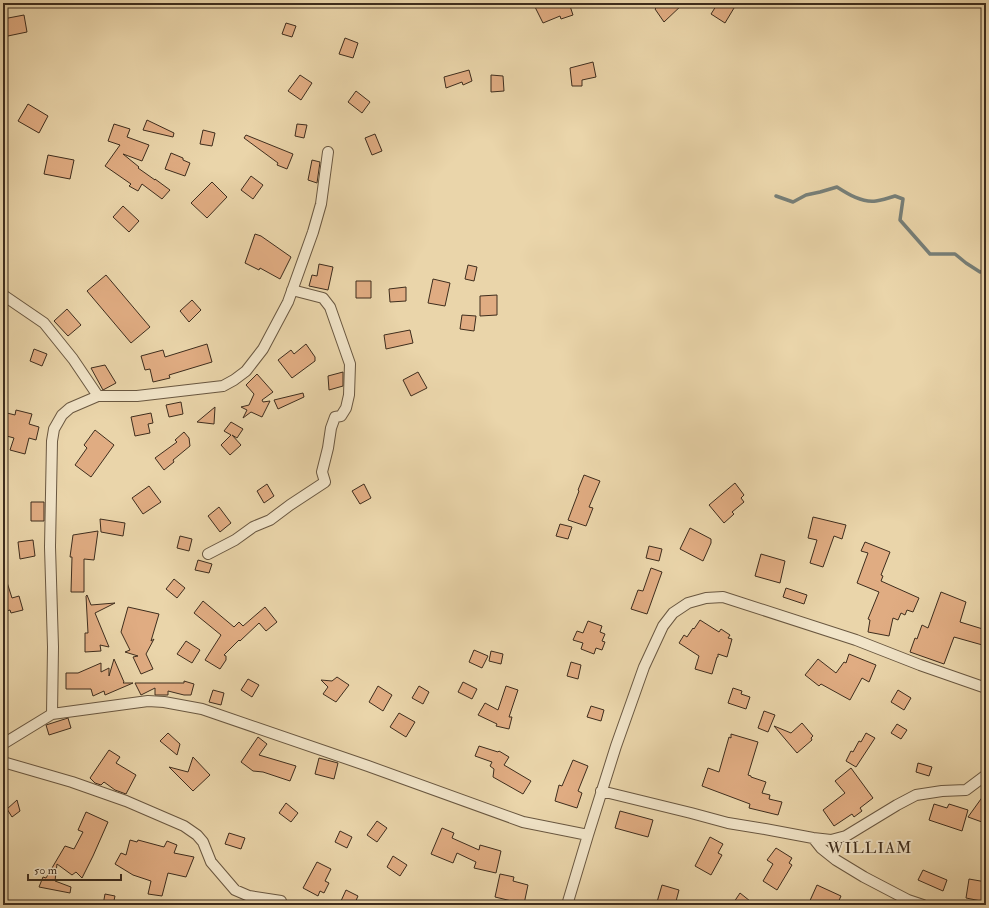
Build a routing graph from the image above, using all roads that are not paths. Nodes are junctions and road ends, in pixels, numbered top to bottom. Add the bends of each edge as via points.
1 (328, 152) dead end
2 (292, 290) junction
3 (3, 295) edge
4 (98, 396) junction
5 (208, 554) dead end
6 (986, 688) edge
7 (52, 714) junction
8 (3, 744) edge
9 (3, 762) edge
10 (986, 775) edge
11 (601, 791) junction
12 (588, 835) junction
13 (813, 838) junction
14 (281, 902) dead end
15 (567, 905) edge
16 (923, 905) edge

1 - 2 street via 321,204
2 - 4 street via 263,349 246,371 234,380 223,386 137,396
2 - 5 street via 323,298 330,307 350,364 349,395 346,408 341,416 335,417 331,428 322,472 325,482 270,520 253,527
3 - 4 street via 44,323
4 - 7 street via 70,408 62,415 54,430 52,441
6 - 11 street via 856,640 723,597 706,598 688,603 673,613 663,626 644,668
7 - 8 street
7 - 12 street via 148,701 202,709 523,822
9 - 14 street via 126,801 184,826 203,842 210,862 235,890 249,896
10 - 13 street via 966,790 916,795 846,836 831,840
11 - 12 street
11 - 13 street via 728,823
12 - 15 street
13 - 16 street via 836,860 908,900

